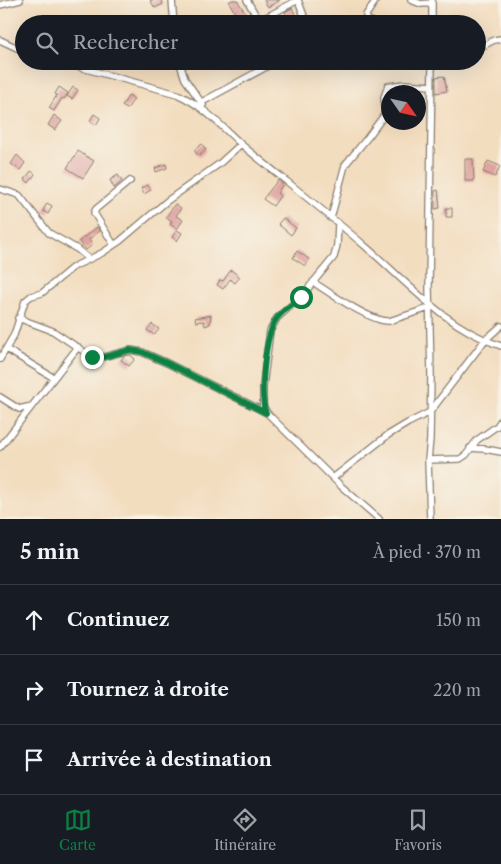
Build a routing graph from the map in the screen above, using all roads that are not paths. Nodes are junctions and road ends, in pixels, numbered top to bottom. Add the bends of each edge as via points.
1 (20, 0) edge
2 (172, 0) edge
3 (247, 0) edge
4 (298, 0) edge
5 (376, 0) edge
6 (411, 0) edge
7 (432, 1) edge
8 (0, 5) edge
9 (173, 15) edge
10 (254, 15) edge
11 (270, 15) edge
12 (304, 15) edge
13 (366, 15) edge
14 (432, 15) edge
15 (501, 39) edge
16 (0, 40) edge
17 (486, 44) edge
18 (15, 47) edge
19 (90, 70) edge
20 (182, 70) edge
21 (261, 70) edge
22 (432, 70) edge
23 (432, 86) junction
24 (202, 102) junction
25 (206, 111) junction
26 (241, 144) junction
27 (130, 181) dead end
28 (0, 189) edge
29 (331, 218) junction
30 (338, 223) junction
31 (114, 245) junction
32 (88, 260) junction
33 (313, 282) junction
34 (429, 307) junction
35 (18, 318) junction
36 (501, 326) edge
37 (485, 340) junction
38 (501, 346) edge
39 (78, 347) junction
40 (6, 349) junction
41 (0, 359) edge
42 (54, 378) junction
43 (0, 398) edge
44 (33, 406) junction
45 (430, 412) junction
46 (266, 413) junction
47 (501, 420) edge
48 (8, 436) junction
49 (0, 437) edge
50 (0, 447) edge
51 (470, 448) junction
52 (501, 452) edge
53 (428, 460) junction
54 (333, 478) junction
55 (379, 519) edge
56 (430, 519) edge

1 - 8 street
2 - 9 street
3 - 10 street
4 - 11 street
4 - 12 street
5 - 13 street
6 - 7 street via 421,4
7 - 14 street
15 - 17 street
16 - 18 street
19 - 25 street via 177,94
20 - 24 street
21 - 24 street
22 - 23 street
23 - 29 street via 388,86 384,97 385,114 345,165
23 - 34 street
24 - 25 street
25 - 26 street
26 - 29 street
26 - 31 street
27 - 31 street via 94,213
28 - 32 street via 19,195 49,233 77,249
29 - 30 street
30 - 33 street via 334,257
30 - 34 street
31 - 32 street
32 - 35 street via 73,267 42,293 31,296 25,301
33 - 34 street via 383,322
33 - 46 street via 277,318 270,331 263,386
34 - 37 street
34 - 45 street
35 - 39 street via 53,330
35 - 40 street
36 - 37 street
37 - 38 street
37 - 45 street
39 - 42 street
39 - 46 street via 92,357 100,358 130,350 142,352
40 - 41 street
40 - 42 street
42 - 44 street
43 - 44 street via 19,408
44 - 48 street
45 - 53 street
45 - 54 street via 388,435
46 - 54 street
47 - 51 street
48 - 49 street
48 - 50 street
51 - 52 street
51 - 53 street via 460,459
53 - 56 street
54 - 55 street

